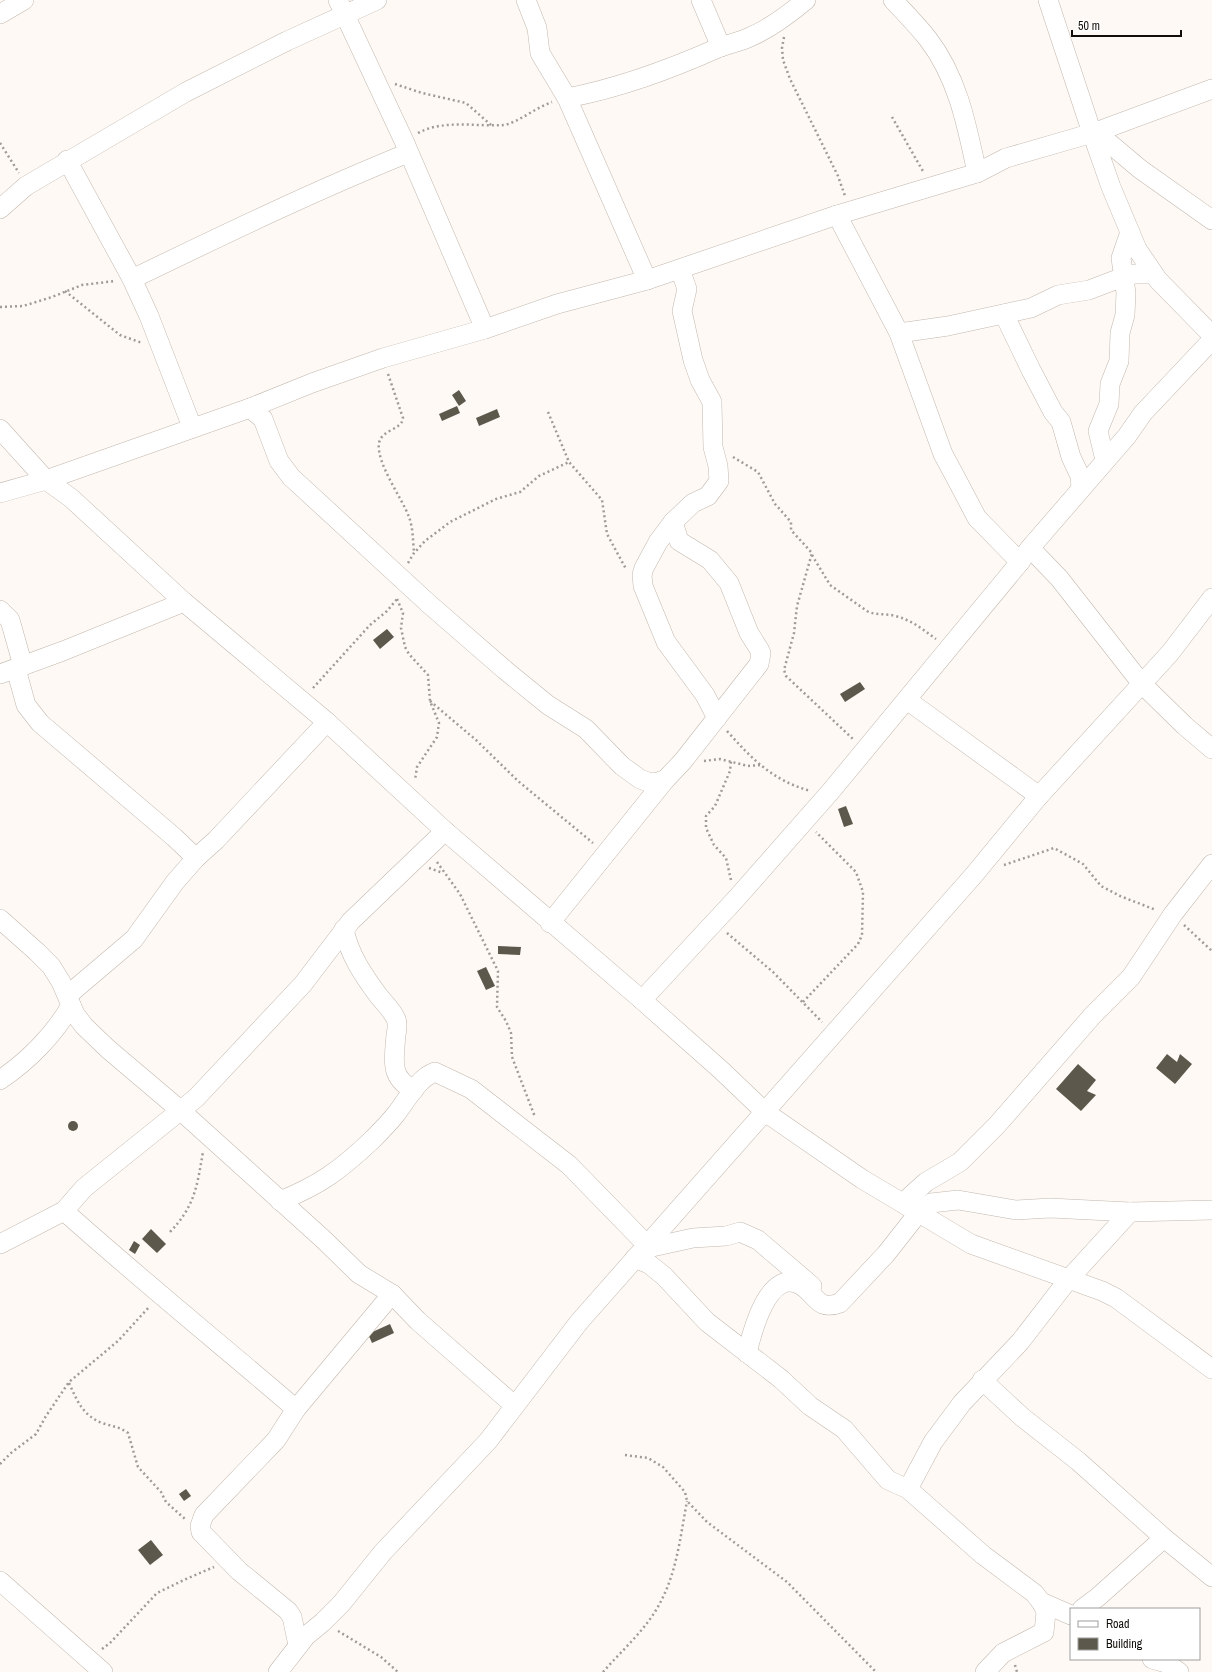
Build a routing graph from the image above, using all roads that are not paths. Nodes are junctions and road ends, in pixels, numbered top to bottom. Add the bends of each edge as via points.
1 (24, 0) edge
2 (377, 0) edge
3 (526, 0) edge
4 (701, 0) edge
5 (806, 0) edge
6 (893, 0) edge
7 (1048, 0) edge
8 (342, 7) edge
9 (0, 14) edge
10 (721, 47) junction
11 (1212, 89) edge
12 (567, 98) junction
13 (1094, 132) junction
14 (406, 147) junction
15 (67, 160) junction
16 (977, 173) junction
17 (0, 209) edge
18 (844, 213) junction
19 (1211, 225) edge
20 (1130, 232) junction
21 (680, 269) junction
22 (1153, 274) junction
23 (1124, 277) junction
24 (132, 279) junction
25 (647, 280) junction
26 (1004, 314) junction
27 (485, 329) junction
28 (899, 333) junction
29 (1212, 334) edge
30 (1212, 340) edge
31 (250, 408) junction
32 (192, 427) junction
33 (0, 429) edge
34 (1105, 460) junction
35 (46, 480) junction
36 (1081, 488) junction
37 (0, 493) edge
38 (672, 522) junction
39 (1025, 555) junction
40 (1212, 598) edge
41 (184, 602) junction
42 (0, 610) edge
43 (13, 669) edge
44 (1142, 684) junction
45 (907, 700) junction
46 (717, 718) junction
47 (327, 722) junction
48 (1212, 749) edge
49 (665, 780) junction
50 (1039, 796) junction
51 (440, 837) junction
52 (196, 858) junction
53 (1212, 864) edge
54 (0, 919) edge
55 (550, 922) junction
56 (344, 929) junction
57 (70, 1000) junction
58 (642, 1000) junction
59 (84, 1026) junction
60 (56, 1028) junction
61 (0, 1080) edge
62 (414, 1090) junction
63 (180, 1110) junction
64 (765, 1112) junction
65 (280, 1201) junction
66 (911, 1207) junction
67 (1212, 1210) edge
68 (64, 1211) junction
69 (1130, 1212) junction
70 (0, 1244) edge
71 (642, 1250) junction
72 (1068, 1280) junction
73 (392, 1294) junction
74 (830, 1307) junction
75 (747, 1353) junction
76 (1212, 1369) edge
77 (982, 1380) junction
78 (514, 1405) junction
79 (296, 1409) junction
80 (908, 1489) junction
81 (1164, 1538) junction
82 (1212, 1577) edge
83 (0, 1582) edge
84 (1041, 1602) junction
85 (1083, 1608) edge
86 (1070, 1616) edge
87 (298, 1645) junction
88 (1156, 1660) edge
89 (103, 1672) edge
90 (278, 1672) edge
91 (985, 1672) edge
92 (1178, 1672) edge

1 - 9 street
2 - 8 street
3 - 12 street via 537,28 540,53
4 - 10 street
5 - 10 street via 773,26 749,38
6 - 16 street via 928,39 950,77 962,107
7 - 13 street
8 - 14 street
8 - 15 street via 287,41 186,92
10 - 12 street via 622,86
11 - 13 street
12 - 25 street
13 - 16 street via 1006,158
13 - 19 street
13 - 20 street
14 - 24 street
14 - 27 street
15 - 17 street via 26,186
15 - 24 street
16 - 18 street
18 - 21 street
18 - 28 street
20 - 22 street via 1137,249
20 - 23 street via 1121,258
21 - 25 street
21 - 38 street via 687,289 682,311 693,360 712,402 713,447 719,481 708,496 693,503
22 - 23 street
22 - 29 street
23 - 26 street via 1089,290 1058,295 1031,308
23 - 34 street via 1125,315 1120,333 1120,361 1110,384 1109,404 1098,431
24 - 32 street via 163,350
25 - 27 street via 557,304
26 - 28 street
26 - 36 street via 1053,412 1061,422 1071,457 1080,476
27 - 31 street via 384,358
28 - 39 street via 943,454 978,518
30 - 34 street via 1143,413 1127,436
31 - 32 street
31 - 49 street via 263,419 279,461 291,477 402,579 521,683 557,711 586,729 622,766 648,782
32 - 35 street
33 - 35 street
34 - 36 street
35 - 37 street
35 - 41 street via 71,498
36 - 39 street
38 - 46 street via 644,568 643,586 666,642 705,695
38 - 46 street via 679,541 710,560 722,572 761,653 756,669
39 - 44 street via 1059,578
39 - 45 street
40 - 44 street via 1170,654
41 - 43 street
41 - 47 street
42 - 43 street via 10,620
43 - 52 street via 26,705 40,723
44 - 48 street via 1184,726
44 - 50 street
45 - 50 street
45 - 58 street via 735,900
46 - 49 street via 682,763
47 - 51 street
47 - 52 street
49 - 55 street
50 - 64 street via 973,876
51 - 55 street
51 - 56 street
52 - 57 street via 175,882 134,939
53 - 66 street via 1173,914 1131,977 1093,1015 997,1125 960,1162 926,1182
54 - 57 street via 51,966
55 - 58 street
56 - 62 street via 354,957 396,1020 394,1067 401,1082
56 - 63 street via 303,984 201,1093
57 - 59 street
57 - 60 street
58 - 64 street
59 - 60 street via 74,1024
59 - 63 street
60 - 61 street via 27,1058
62 - 65 street via 371,1141 331,1176 309,1190
62 - 71 street via 429,1074 435,1072 472,1090 569,1165
63 - 65 street
63 - 68 street via 84,1188
64 - 66 street via 862,1178
64 - 71 street
65 - 73 street via 359,1274
66 - 69 street via 958,1200 1016,1210 1062,1208
66 - 72 street via 972,1244
66 - 74 street via 857,1287 840,1303
67 - 69 street
68 - 70 street
68 - 79 street via 159,1295
69 - 72 street
71 - 74 street via 693,1238 726,1236 740,1232 748,1234 810,1284
71 - 75 street via 649,1264 664,1276 707,1322
71 - 78 street via 579,1322
72 - 76 street via 1116,1298
72 - 77 street via 1020,1342
73 - 78 street via 429,1332
73 - 79 street
74 - 75 street via 822,1304 802,1286 783,1282 755,1322
75 - 80 street via 810,1406 844,1429 888,1480
77 - 80 street via 933,1442
77 - 81 street
78 - 87 street via 488,1441 394,1541 323,1622
79 - 87 street via 276,1440 204,1515 200,1526 202,1532 238,1571 288,1611
80 - 84 street via 983,1556 1034,1593
81 - 82 street
81 - 85 street
83 - 89 street
84 - 86 street
84 - 91 street via 1046,1612 1044,1632 1003,1653
87 - 90 street
88 - 92 street via 1166,1663

